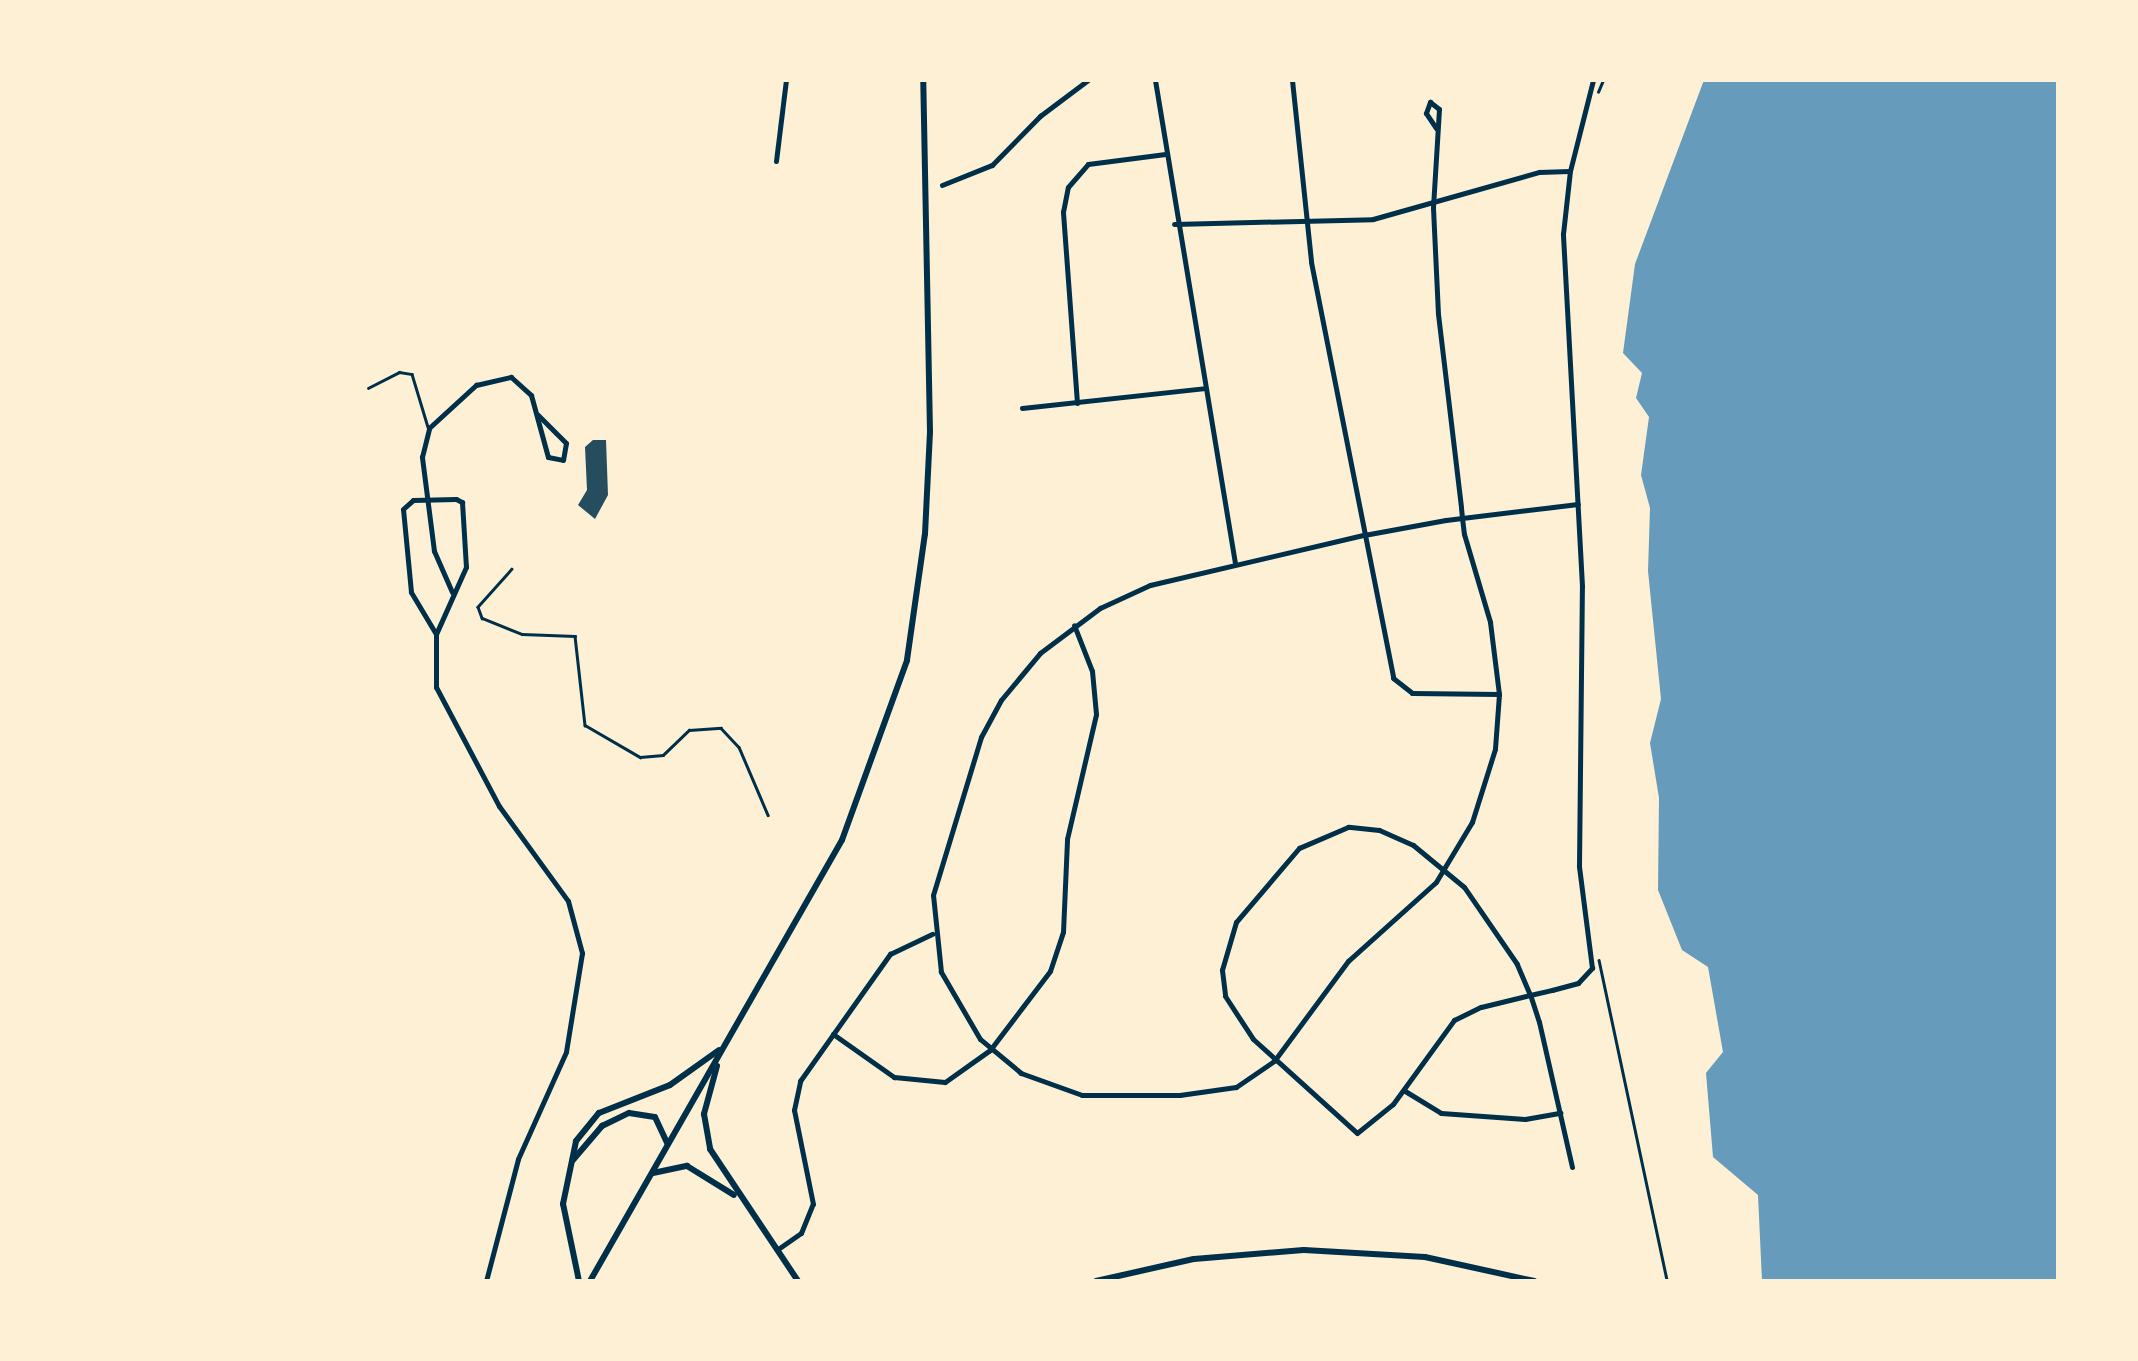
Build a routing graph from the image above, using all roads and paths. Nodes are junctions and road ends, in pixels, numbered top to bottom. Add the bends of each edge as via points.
1 (786, 80) edge
2 (924, 80) edge
3 (1088, 80) edge
4 (1155, 80) edge
5 (1292, 80) edge
6 (1593, 80) edge
7 (1603, 80) edge
8 (1598, 95) dead end
9 (1436, 128) junction
10 (1165, 154) junction
11 (776, 161) dead end
12 (1570, 171) junction
13 (942, 185) dead end
14 (1434, 201) junction
15 (1306, 222) junction
16 (1174, 224) junction
17 (368, 388) dead end
18 (1204, 388) junction
19 (1077, 403) junction
20 (1022, 408) dead end
21 (538, 414) junction
22 (429, 428) junction
23 (429, 498) junction
24 (1578, 504) junction
25 (1462, 518) junction
26 (1364, 535) junction
27 (1235, 563) junction
28 (512, 568) dead end
29 (452, 592) junction
30 (1074, 625) junction
31 (436, 634) junction
32 (1499, 694) junction
33 (768, 816) dead end
34 (1445, 869) junction
35 (932, 934) junction
36 (1597, 948) dead end
37 (1530, 995) junction
38 (833, 1034) junction
39 (730, 1038) junction
40 (990, 1050) junction
41 (1274, 1061) junction
42 (1404, 1090) junction
43 (1560, 1113) junction
44 (665, 1149) junction
45 (572, 1161) junction
46 (1572, 1168) dead end
47 (652, 1174) junction
48 (742, 1201) junction
49 (778, 1249) junction
50 (486, 1281) edge
51 (580, 1281) edge
52 (590, 1281) edge
53 (798, 1281) edge
54 (1096, 1281) edge
55 (1534, 1281) edge
56 (1667, 1281) edge

1 - 11 street
2 - 39 main road via 930,432 925,534 907,660 842,840
3 - 13 street via 987,169
4 - 10 street
5 - 15 street
6 - 12 street
7 - 8 path
9 - 9 street via 1426,113 1430,102 1439,109
9 - 14 street
10 - 16 street
10 - 19 street via 1088,164 1068,187 1064,212
12 - 14 street via 1539,172
12 - 24 street via 1563,257
14 - 15 street via 1373,220
14 - 25 street via 1438,314
15 - 16 street
15 - 26 street
16 - 18 street
17 - 22 lane via 399,372 412,374
18 - 19 street
18 - 27 street
19 - 20 street
21 - 21 street via 548,457 563,460 566,443
21 - 22 street via 522,383 497,376 462,395
22 - 23 street via 422,457
23 - 29 street via 438,569
23 - 29 street via 462,502 466,561
23 - 31 street via 404,507 403,542 415,606
24 - 25 street
24 - 37 street via 1579,866 1592,963 1578,983
25 - 26 street
25 - 32 street via 1494,643
26 - 27 street
26 - 32 street via 1397,686 1412,693
27 - 30 street via 1134,591
28 - 33 path via 478,607 482,618 522,634 575,636 585,725 640,756 663,755 688,730 721,728 739,747
29 - 31 street
30 - 35 street via 1020,676 981,737 936,880
30 - 40 street via 1092,671 1096,714 1064,854 1060,945 1046,978
31 - 50 street via 433,674 442,704 506,816 568,901 582,953 566,1052 518,1158
32 - 34 street via 1486,786
34 - 37 street via 1498,930
34 - 41 street via 1418,902 1348,961
34 - 41 street via 1379,830 1348,827 1299,848 1265,885 1236,922 1222,970 1225,996 1238,1020
35 - 38 street via 890,954
35 - 40 street via 953,999
36 - 56 path
37 - 42 street via 1454,1020
37 - 43 street
38 - 40 street via 894,1077 921,1084 956,1078
38 - 49 street via 794,1102 811,1214 801,1234
39 - 44 main road
39 - 45 main road via 681,1079 594,1118 574,1146
39 - 48 main road via 707,1096 704,1125 716,1162
40 - 41 street via 1042,1083 1098,1098 1218,1092
41 - 42 street via 1345,1129 1366,1131
42 - 43 street via 1442,1113 1525,1119
43 - 46 street
44 - 45 main road via 662,1122 630,1113 602,1126
44 - 47 main road
45 - 51 main road via 564,1220
47 - 48 main road via 676,1164 696,1168
47 - 52 main road
48 - 49 main road
49 - 53 main road
54 - 55 main road via 1194,1259 1304,1250 1425,1258

